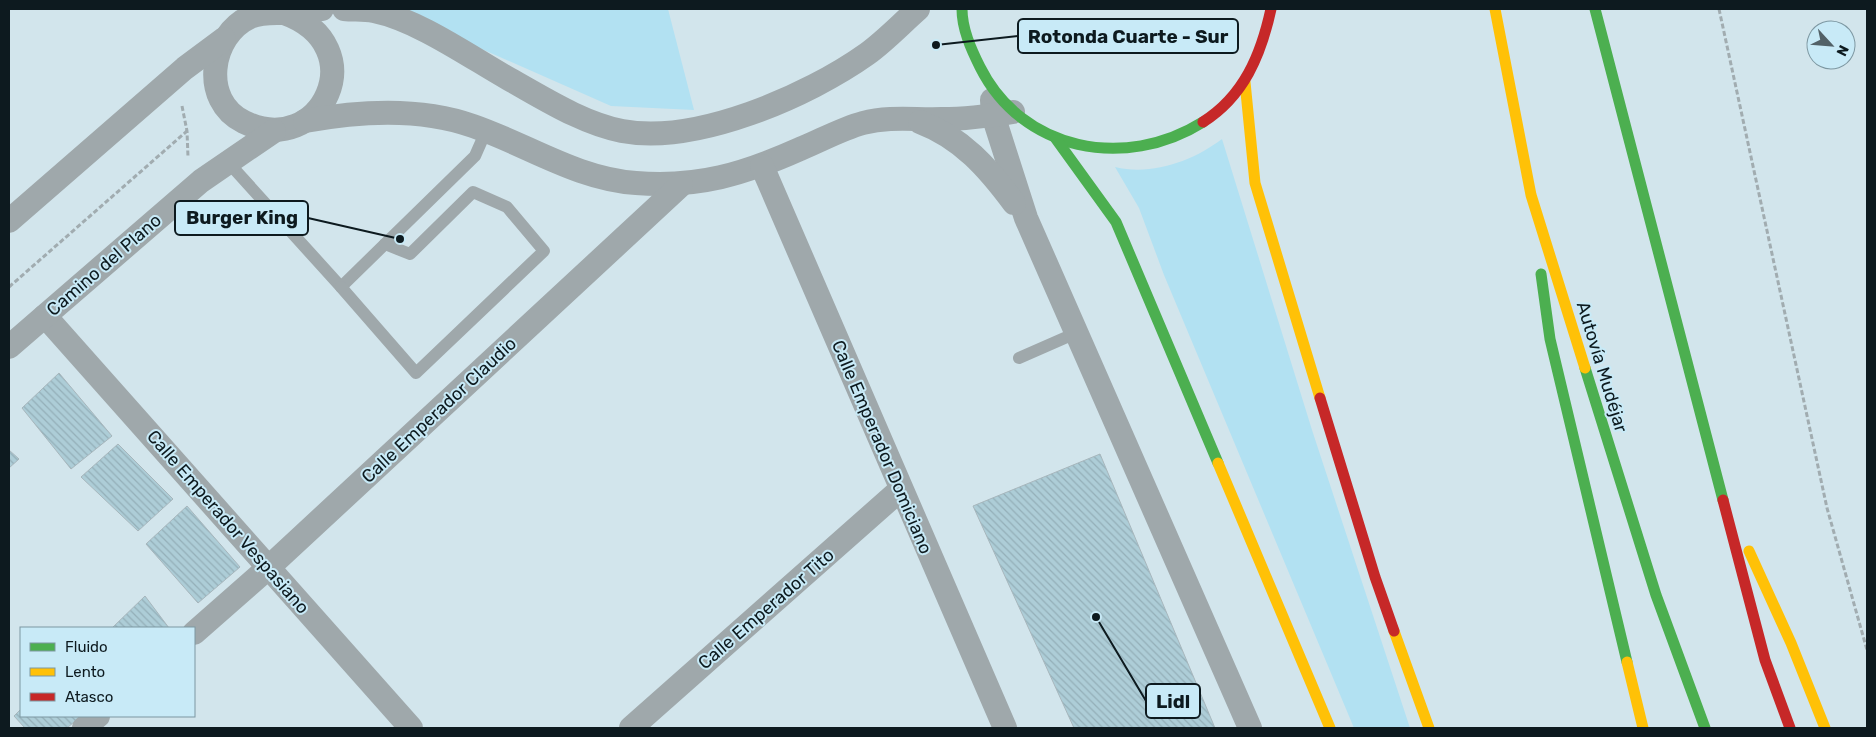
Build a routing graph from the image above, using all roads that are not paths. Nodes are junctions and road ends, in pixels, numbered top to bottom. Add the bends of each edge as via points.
1 (322, 9) edge
2 (344, 9) edge
3 (918, 9) edge
4 (962, 9) edge
5 (1271, 9) edge
6 (1495, 9) edge
7 (1595, 9) edge
8 (247, 13) edge
9 (284, 13) junction
10 (224, 39) junction
11 (1245, 82) junction
12 (992, 88) joint
13 (1003, 114) junction
14 (906, 117) junction
15 (305, 121) junction
16 (274, 130) junction
17 (486, 131) junction
18 (1056, 139) junction
19 (227, 161) junction
20 (762, 166) junction
21 (681, 185) junction
22 (1531, 195) junction
23 (1026, 218) junction
24 (9, 221) edge
25 (385, 244) junction
26 (341, 287) junction
27 (45, 316) junction
28 (1076, 333) junction
29 (9, 347) edge
30 (1019, 358) dead end
31 (1717, 481) junction
32 (900, 490) junction
33 (268, 568) junction
34 (195, 632) edge
35 (97, 717) edge
36 (84, 728) edge
37 (411, 728) edge
38 (631, 728) edge
39 (1005, 728) edge
40 (1250, 728) edge
41 (1330, 728) edge
42 (1429, 728) edge
43 (1643, 728) edge
44 (1705, 728) edge
45 (1790, 728) edge
46 (1825, 728) edge

1 - 9 street
2 - 3 street via 374,11 411,24 590,122 623,131 658,133 693,129 736,118 801,94 868,54
4 - 12 highway via 962,19 979,70
5 - 11 highway via 1264,44
6 - 22 highway, Autovía Mudéjar
7 - 31 highway
8 - 9 street
8 - 10 street
9 - 15 street via 303,20 329,50 330,90 320,108
10 - 16 street via 215,73 218,91 226,107 239,120 256,128
10 - 24 street via 176,76
11 - 18 highway via 1217,114 1181,137 1140,149 1098,150
11 - 42 highway via 1255,183 1376,577
12 - 13 street
13 - 14 street via 939,120
13 - 18 highway
13 - 23 street
14 - 20 street via 862,123
14 - 23 street via 944,133 976,156
15 - 16 street
15 - 17 street via 356,114 417,114
16 - 19 street, Camino del Plano
17 - 21 street via 560,164 596,176 634,183
17 - 25 lane via 475,156
18 - 41 highway via 1116,222
19 - 26 lane
19 - 27 street, Camino del Plano
20 - 21 street via 733,176
20 - 32 street, Calle Emperador Domiciano
21 - 33 street, Calle Emperador Claudio
22 - 43 highway via 1550,340
22 - 44 highway, Autovía Mudéjar via 1654,586
23 - 28 street
25 - 26 lane
25 - 26 lane via 410,254 473,192 507,207 544,251 416,373
27 - 29 street, Camino del Plano
27 - 33 street, Calle Emperador Vespasiano
28 - 30 lane
28 - 40 street
31 - 45 highway via 1765,660
31 - 46 highway via 1791,642
32 - 38 street, Calle Emperador Tito
32 - 39 street, Calle Emperador Domiciano
33 - 34 street, Calle Emperador Claudio
33 - 37 street, Calle Emperador Vespasiano
35 - 36 street

